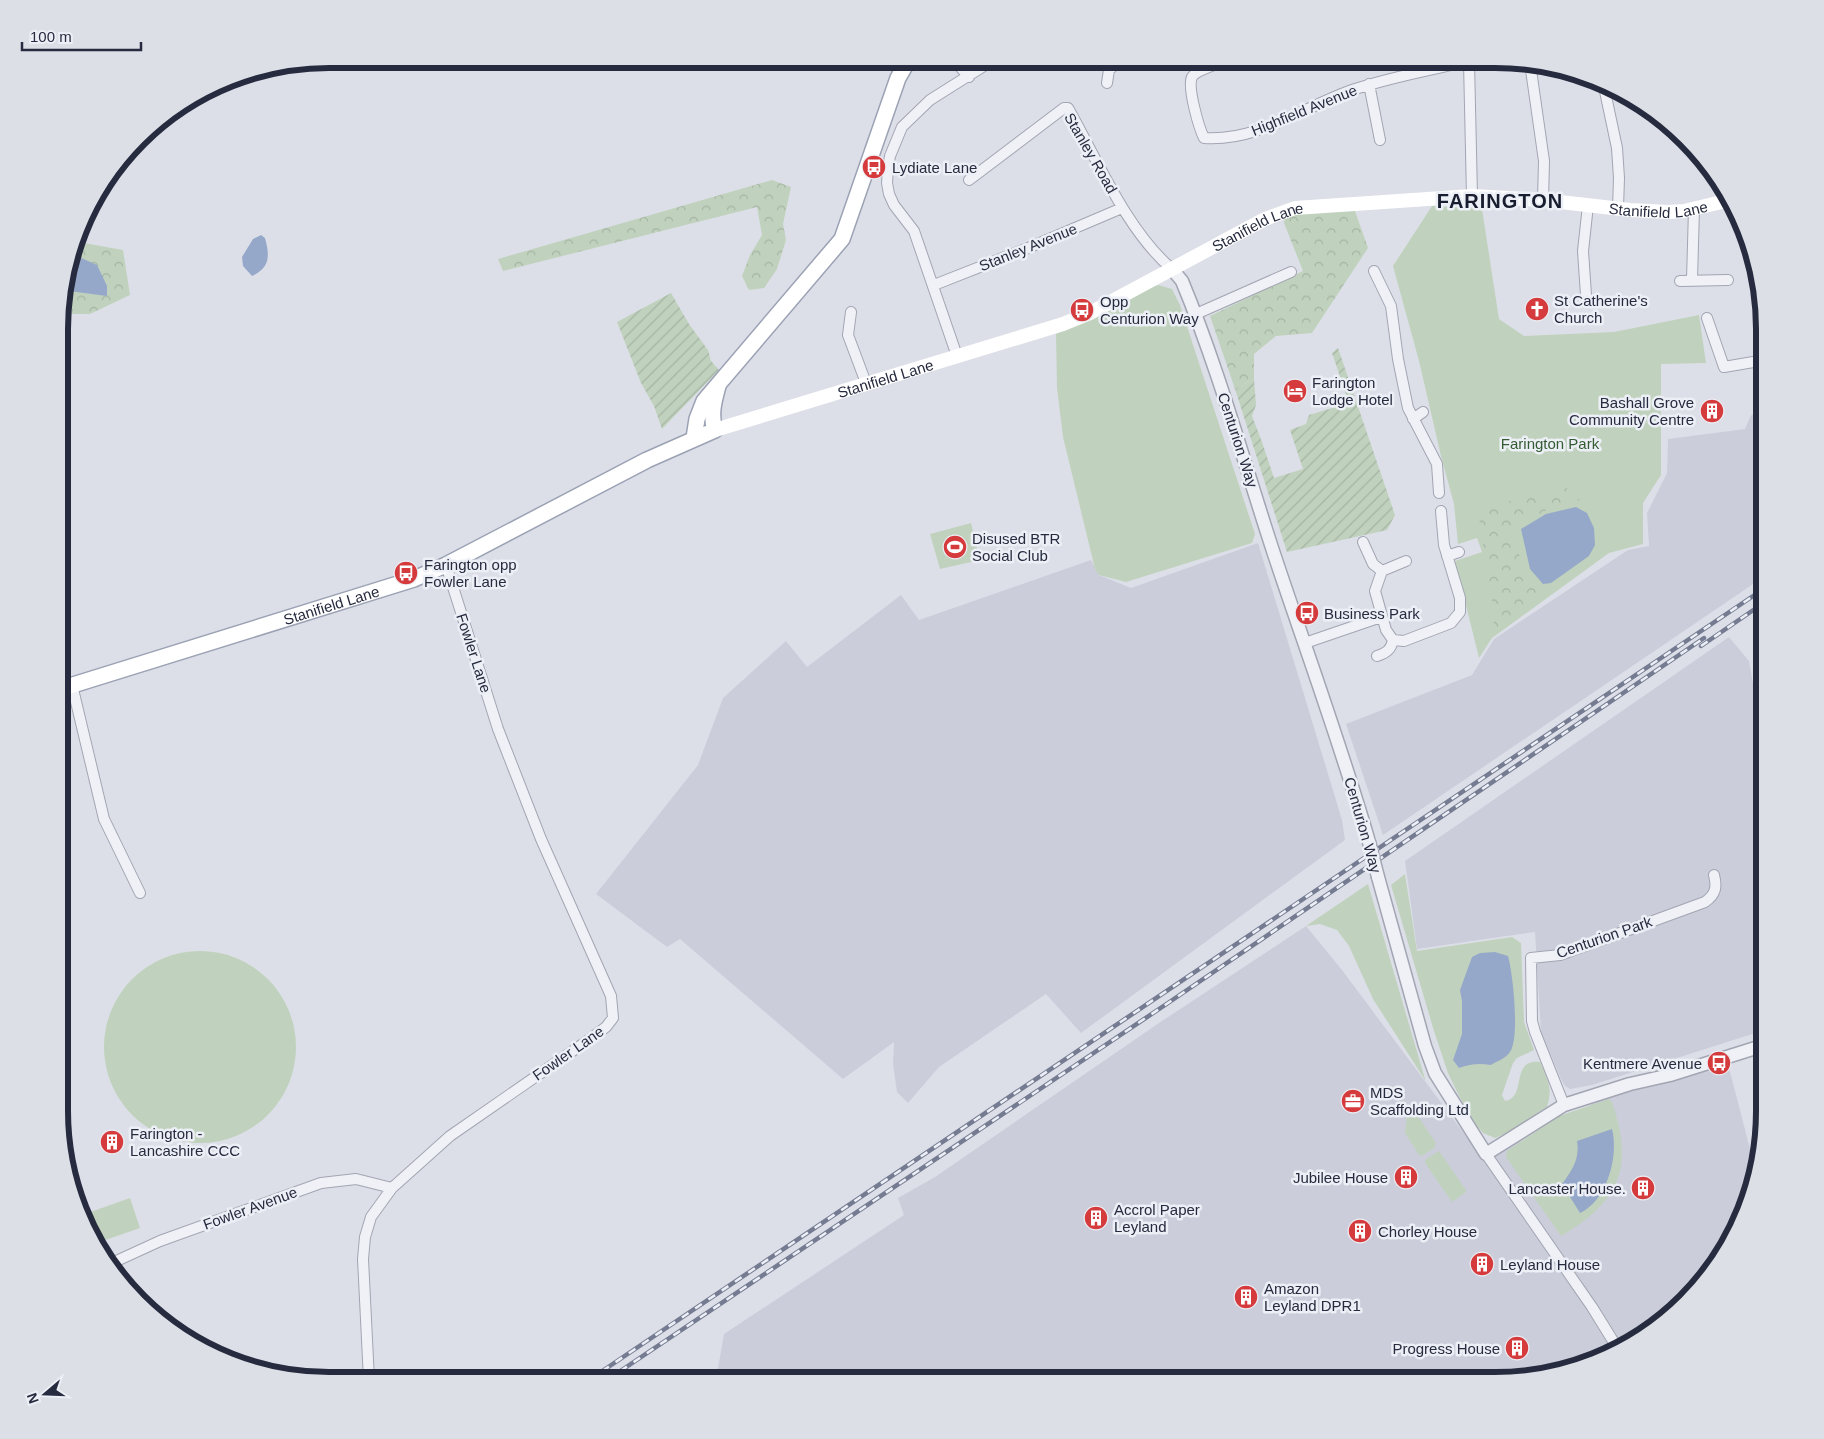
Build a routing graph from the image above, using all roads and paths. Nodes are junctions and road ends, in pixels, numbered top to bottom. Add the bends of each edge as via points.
1 (904, 67) edge
2 (960, 67) edge
3 (983, 67) edge
4 (1112, 67) edge
5 (1212, 67) edge
6 (1443, 67) edge
7 (1473, 67) edge
8 (1531, 70) edge
9 (969, 77) junction
10 (1107, 83) dead end
11 (1369, 84) junction
12 (1605, 91) edge
13 (1380, 140) dead end
14 (969, 180) dead end
15 (1472, 196) junction
16 (1543, 200) junction
17 (1724, 202) edge
18 (1588, 205) junction
19 (1122, 208) junction
20 (1618, 208) junction
21 (1694, 209) junction
22 (1172, 269) junction
23 (1374, 271) dead end
24 (1291, 272) dead end
25 (1692, 280) junction
26 (1728, 280) dead end
27 (1680, 281) dead end
28 (934, 285) junction
29 (1586, 295) dead end
30 (851, 312) dead end
31 (1196, 314) junction
32 (1707, 318) dead end
33 (957, 356) junction
34 (1756, 362) edge
35 (866, 383) junction
36 (718, 386) junction
37 (1423, 412) dead end
38 (1413, 419) junction
39 (715, 430) junction
40 (694, 438) junction
41 (1439, 493) dead end
42 (1441, 511) dead end
43 (1363, 542) dead end
44 (1459, 552) dead end
45 (1447, 556) junction
46 (1406, 561) dead end
47 (446, 566) junction
48 (1382, 571) junction
49 (1382, 617) junction
50 (1392, 640) junction
51 (1305, 643) junction
52 (1377, 656) dead end
53 (67, 687) edge
54 (67, 690) edge
55 (1714, 875) dead end
56 (140, 893) dead end
57 (1756, 1047) edge
58 (1564, 1105) junction
59 (1486, 1154) junction
60 (392, 1188) junction
61 (115, 1262) edge
62 (1614, 1343) edge
63 (369, 1372) edge

1 - 36 main road via 842,239
2 - 9 street
3 - 9 street
4 - 10 street
5 - 11 street, Highfield Avenue via 1192,77 1191,86 1204,138 1258,130
6 - 11 street, Highfield Avenue
7 - 15 street
8 - 16 street via 1544,161
9 - 28 street via 930,100 902,127 890,156 889,194 914,231
11 - 13 street
12 - 20 street via 1617,148
14 - 19 street, Stanley Road via 1068,108
15 - 16 main road, Stanifield Lane
15 - 22 main road, Stanifield Lane via 1295,208 1265,219
16 - 18 main road, Stanifield Lane
17 - 21 main road, Stanifield Lane
18 - 20 main road, Stanifield Lane
18 - 29 street via 1583,251
19 - 22 street, Stanley Road
19 - 28 street, Stanley Avenue
20 - 21 main road, Stanifield Lane via 1668,212
21 - 25 street
22 - 31 street, Centurion Way via 1182,281
22 - 33 main road, Stanifield Lane via 1090,313
23 - 38 street via 1391,306 1399,367
24 - 31 street
25 - 26 street
25 - 27 street
28 - 33 street
30 - 35 street via 848,334
31 - 51 street, Centurion Way
32 - 34 street via 1724,367
33 - 35 main road, Stanifield Lane
35 - 39 main road, Stanifield Lane
36 - 39 main road via 712,414
36 - 40 main road via 700,410
37 - 38 street
38 - 41 street via 1437,464
39 - 40 main road, Stanifield Lane
40 - 47 main road, Stanifield Lane
42 - 45 street
43 - 48 street via 1373,564
44 - 45 street
45 - 50 street via 1460,598 1457,618 1404,640
46 - 48 street
47 - 53 main road, Stanifield Lane via 414,579
47 - 60 street, Fowler Lane via 498,729 541,839 610,996 614,1018 590,1039 450,1136
48 - 49 street via 1375,591
49 - 50 street
49 - 51 street
50 - 52 street via 1387,652
51 - 59 street, Centurion Way, bridge via 1369,842 1425,1046 1435,1073
54 - 56 street via 104,819
55 - 58 street, Centurion Park via 1716,888 1713,896 1705,902 1560,954 1531,958 1532,1021
57 - 58 street
58 - 59 street
59 - 62 street, Centurion Way
60 - 61 street, Fowler Avenue via 356,1179 321,1183 160,1241
60 - 63 street, Fowler Lane via 371,1217 365,1236 363,1259

